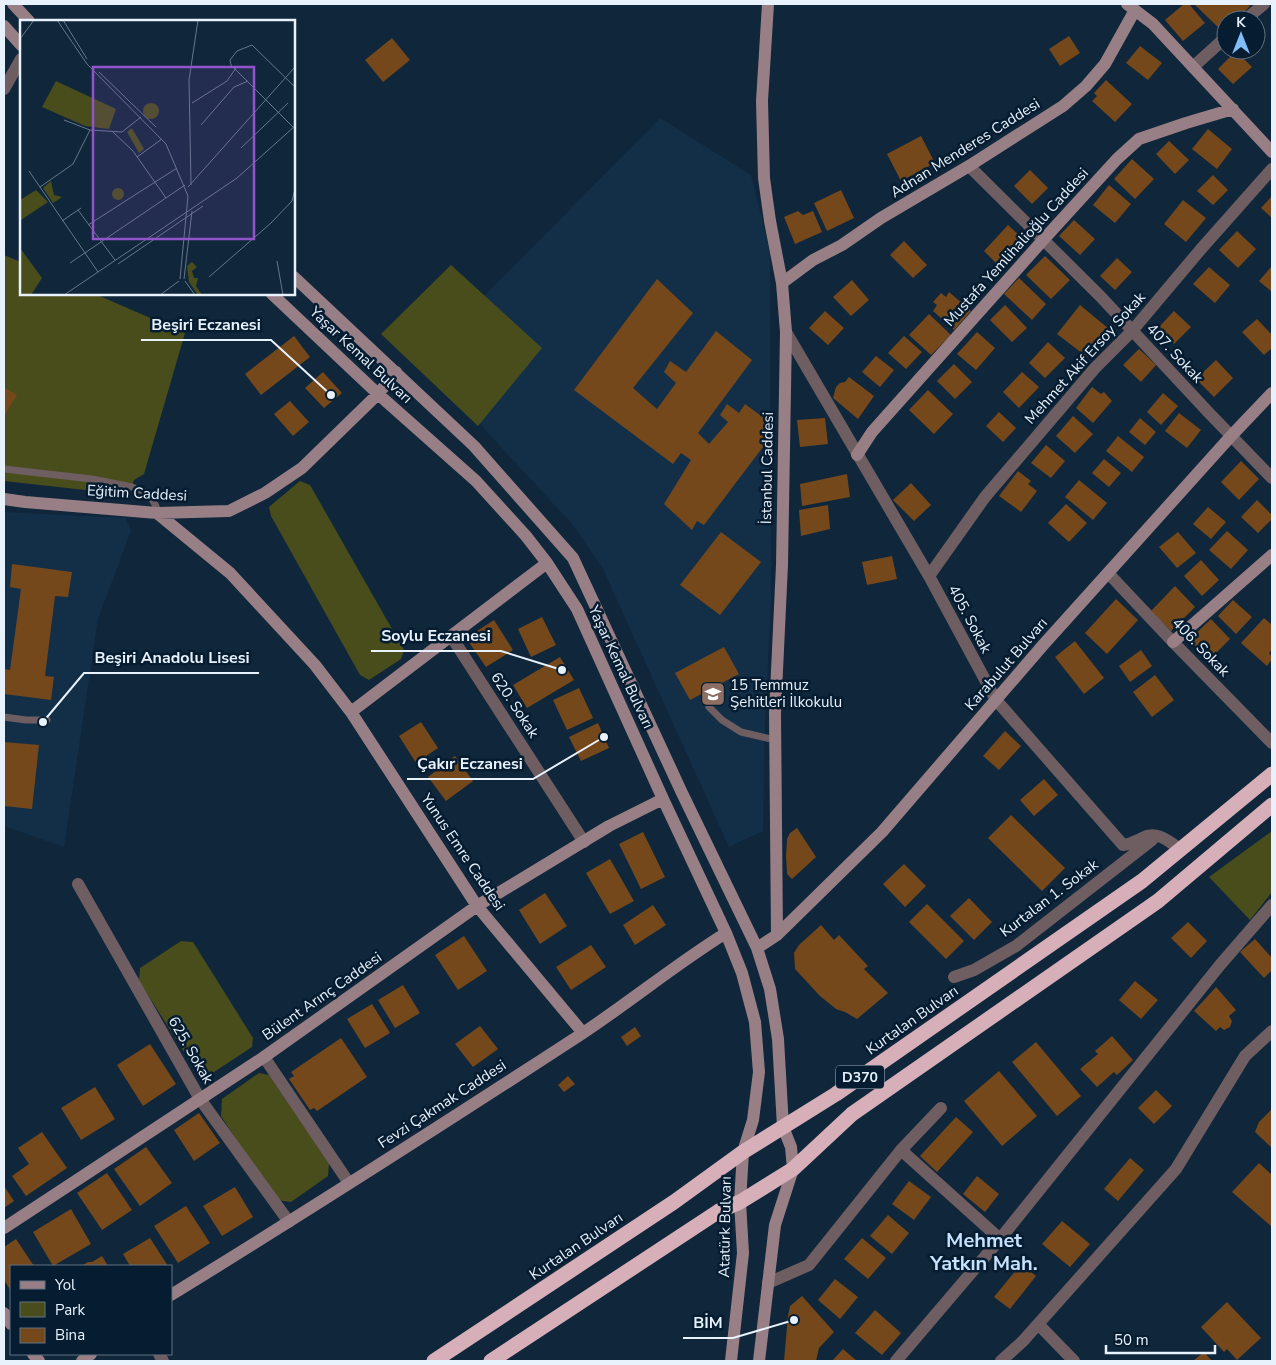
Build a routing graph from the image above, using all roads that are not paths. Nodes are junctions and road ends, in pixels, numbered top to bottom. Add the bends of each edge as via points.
1 (13, 4) edge
2 (768, 4) edge
3 (1131, 7) edge
4 (28, 20) edge
5 (4, 26) edge
6 (20, 44) edge
7 (1216, 46) edge
8 (20, 62) edge
9 (1193, 67) junction
10 (4, 89) edge
11 (1233, 109) junction
12 (1272, 152) edge
13 (969, 166) junction
14 (1272, 169) edge
15 (1044, 239) junction
16 (295, 278) edge
17 (782, 282) junction
18 (273, 295) edge
19 (1132, 331) junction
20 (786, 332) junction
21 (396, 372) junction
22 (1272, 393) edge
23 (378, 394) junction
24 (1232, 436) junction
25 (857, 455) junction
26 (4, 469) edge
27 (1272, 478) edge
28 (4, 499) edge
29 (157, 513) junction
30 (1272, 555) edge
31 (547, 563) junction
32 (1108, 573) junction
33 (929, 576) junction
34 (451, 636) junction
35 (1173, 642) junction
36 (996, 700) junction
37 (709, 707) dead end
38 (352, 712) junction
39 (4, 717) edge
40 (47, 720) dead end
41 (775, 740) junction
42 (1272, 743) edge
43 (1272, 774) edge
44 (663, 799) junction
45 (1272, 805) edge
46 (1158, 835) junction
47 (584, 842) junction
48 (1180, 849) junction
49 (78, 884) dead end
50 (477, 906) junction
51 (1272, 907) edge
52 (726, 933) junction
53 (777, 935) junction
54 (757, 948) junction
55 (954, 977) dead end
56 (1272, 1031) edge
57 (583, 1033) junction
58 (264, 1057) junction
59 (200, 1099) junction
60 (941, 1108) dead end
61 (783, 1127) junction
62 (900, 1150) junction
63 (743, 1152) junction
64 (793, 1169) junction
65 (349, 1183) junction
66 (740, 1202) junction
67 (289, 1222) junction
68 (4, 1228) edge
69 (1000, 1239) junction
70 (768, 1283) junction
71 (172, 1293) edge
72 (1038, 1324) junction
73 (434, 1361) edge
74 (491, 1361) edge
75 (731, 1361) edge
76 (759, 1361) edge
77 (896, 1361) edge
78 (1001, 1361) edge
79 (1074, 1361) edge

1 - 4 street
2 - 17 street, İstanbul Caddesi via 762,101 764,178
3 - 9 street via 1153,24
3 - 13 street, Adnan Menderes Caddesi via 1105,64 1086,86 1063,106
5 - 6 street
7 - 9 street
8 - 10 street
9 - 11 street
11 - 12 street
11 - 15 street, Mustafa Yemlihalioğlu Caddesi via 1139,139
13 - 15 street, 407. Sokak
13 - 17 street, Adnan Menderes Caddesi
14 - 19 street, Mehmet Akif Ersoy Sokak
15 - 19 street, 407. Sokak
15 - 25 street, Mustafa Yemlihalioğlu Caddesi via 872,432
16 - 21 street, Yaşar Kemal Bulvarı
17 - 20 street, İstanbul Caddesi
18 - 23 street, Yaşar Kemal Bulvarı
19 - 24 street, 407. Sokak
19 - 33 street, Mehmet Akif Ersoy Sokak via 1095,368 985,497
20 - 25 street, 405. Sokak
20 - 41 street, İstanbul Caddesi
21 - 23 street, Eğitim Caddesi
21 - 54 street, Yaşar Kemal Bulvarı via 474,446 573,558
22 - 24 street, Karabulut Bulvarı
23 - 29 street, Eğitim Caddesi via 302,468 265,493 229,511
23 - 31 street, Yaşar Kemal Bulvarı via 476,481
24 - 27 street, 407. Sokak
24 - 32 street, Karabulut Bulvarı
25 - 33 street, 405. Sokak
26 - 29 lane via 92,478 132,486 148,493
28 - 29 street, Eğitim Caddesi
29 - 38 street, Yunus Emre Caddesi via 230,573 315,665
30 - 35 street
31 - 34 street
31 - 44 street, Yaşar Kemal Bulvarı via 577,609
32 - 35 street, 406. Sokak
32 - 36 street, Karabulut Bulvarı
33 - 36 street, 405. Sokak
34 - 38 street
34 - 47 street, 620. Sokak
35 - 42 street, 406. Sokak
36 - 46 street, 405. Sokak via 1123,845 1131,845 1144,836
36 - 53 street, Karabulut Bulvarı via 882,832
37 - 41 lane via 740,732
38 - 50 street, Yunus Emre Caddesi
39 - 40 lane
41 - 53 street, İstanbul Caddesi
43 - 48 highway, Kurtalan Bulvarı / D370
44 - 47 street, Bülent Arınç Caddesi
44 - 52 street, Yaşar Kemal Bulvarı
45 - 64 highway, D370 via 1158,901 852,1114
46 - 48 street
46 - 55 street, Kurtalan 1. Sokak via 1016,946 974,970
47 - 50 street, Bülent Arınç Caddesi
48 - 61 highway, Kurtalan Bulvarı / D370 via 1134,886 836,1094
49 - 59 street, 625. Sokak
50 - 57 street, Yunus Emre Caddesi
50 - 58 street, Bülent Arınç Caddesi
51 - 69 street via 1220,965
52 - 57 street, Fevzi Çakmak Caddesi
52 - 63 street, Yaşar Kemal Bulvarı via 756,1022 759,1072 753,1120
53 - 54 street, Karabulut Bulvarı
54 - 61 street, Yaşar Kemal Bulvarı via 770,989 778,1039
56 - 72 street via 1245,1056 1176,1169
57 - 65 street, Fevzi Çakmak Caddesi
58 - 59 street, Bülent Arınç Caddesi
58 - 65 street
59 - 67 street, 625. Sokak
59 - 68 street, Bülent Arınç Caddesi
60 - 62 street
61 - 63 highway, Kurtalan Bulvarı / D370
61 - 64 street via 791,1146
62 - 69 street
62 - 70 street via 808,1265
63 - 66 street, Atatürk Bulvarı
63 - 73 highway, Kurtalan Bulvarı / D370 via 674,1202
64 - 66 highway, D370
64 - 70 street via 775,1225
65 - 67 street, Fevzi Çakmak Caddesi
66 - 74 highway, D370 via 719,1211
66 - 75 street, Atatürk Bulvarı via 743,1254
67 - 71 street, Fevzi Çakmak Caddesi
69 - 77 street
70 - 76 street
72 - 78 street
72 - 79 street

